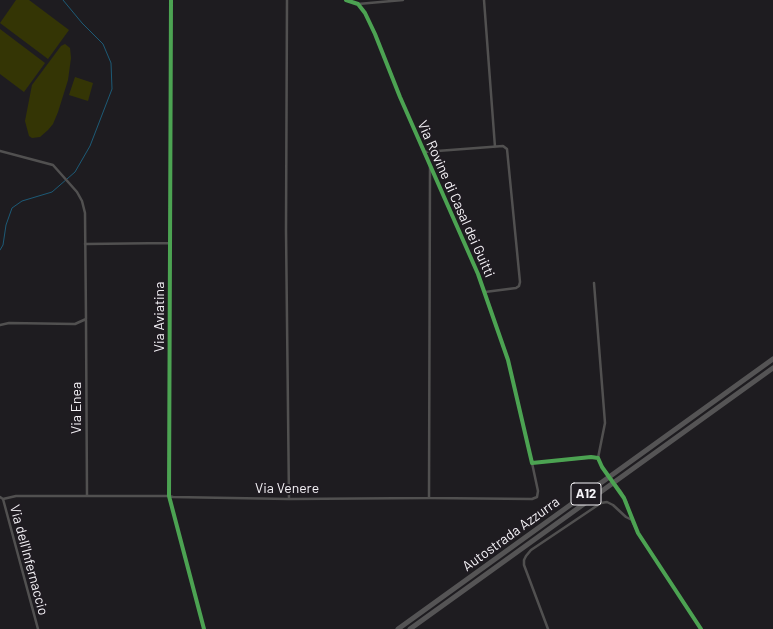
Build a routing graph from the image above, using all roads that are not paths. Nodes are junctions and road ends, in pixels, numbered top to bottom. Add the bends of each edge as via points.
1 (171, 0) edge
2 (287, 0) edge
3 (346, 0) edge
4 (403, 0) edge
5 (484, 0) edge
6 (358, 4) junction
7 (495, 147) junction
8 (0, 151) edge
9 (424, 152) junction
10 (430, 165) junction
11 (85, 244) junction
12 (170, 244) junction
13 (594, 283) dead end
14 (485, 292) junction
15 (86, 320) junction
16 (0, 325) edge
17 (773, 359) edge
18 (773, 368) edge
19 (598, 458) junction
20 (532, 463) junction
21 (87, 496) junction
22 (169, 496) junction
23 (1, 498) edge
24 (289, 498) junction
25 (429, 498) junction
26 (632, 520) junction
27 (38, 629) edge
28 (204, 629) edge
29 (398, 629) edge
30 (410, 629) edge
31 (548, 629) edge
32 (701, 629) edge

1 - 12 street, Via Aviatina
2 - 24 street
3 - 6 street
4 - 6 street
5 - 7 street
6 - 9 street, Via Rovine di Casal dei Guitti via 375,34
7 - 9 street
7 - 14 street via 504,146 508,150 520,282 516,288
8 - 11 street via 48,163 61,173 84,204
9 - 10 street, Via Rovine di Casal dei Guitti
10 - 14 street, Via Rovine di Casal dei Guitti
10 - 25 street
11 - 12 street
11 - 15 street
12 - 22 street, Via Aviatina
13 - 19 street via 605,423
14 - 20 street, Via Rovine di Casal dei Guitti via 508,360
15 - 16 street via 75,324
15 - 21 street, Via Enea
17 - 29 highway, Autostrada Azzurra / A12
18 - 30 highway, Autostrada Azzurra / A12
19 - 20 street
19 - 26 street, bridge via 626,501
20 - 25 street, Via Venere via 538,488 538,496 535,499
21 - 22 street, Via Venere
21 - 23 street, Via Venere
22 - 24 street, Via Venere
22 - 28 street, Via Aviatina
23 - 27 street, Via dell'Infernaccio
24 - 25 street, Via Venere
26 - 31 street via 613,505 602,503 526,556 524,565
26 - 32 street

